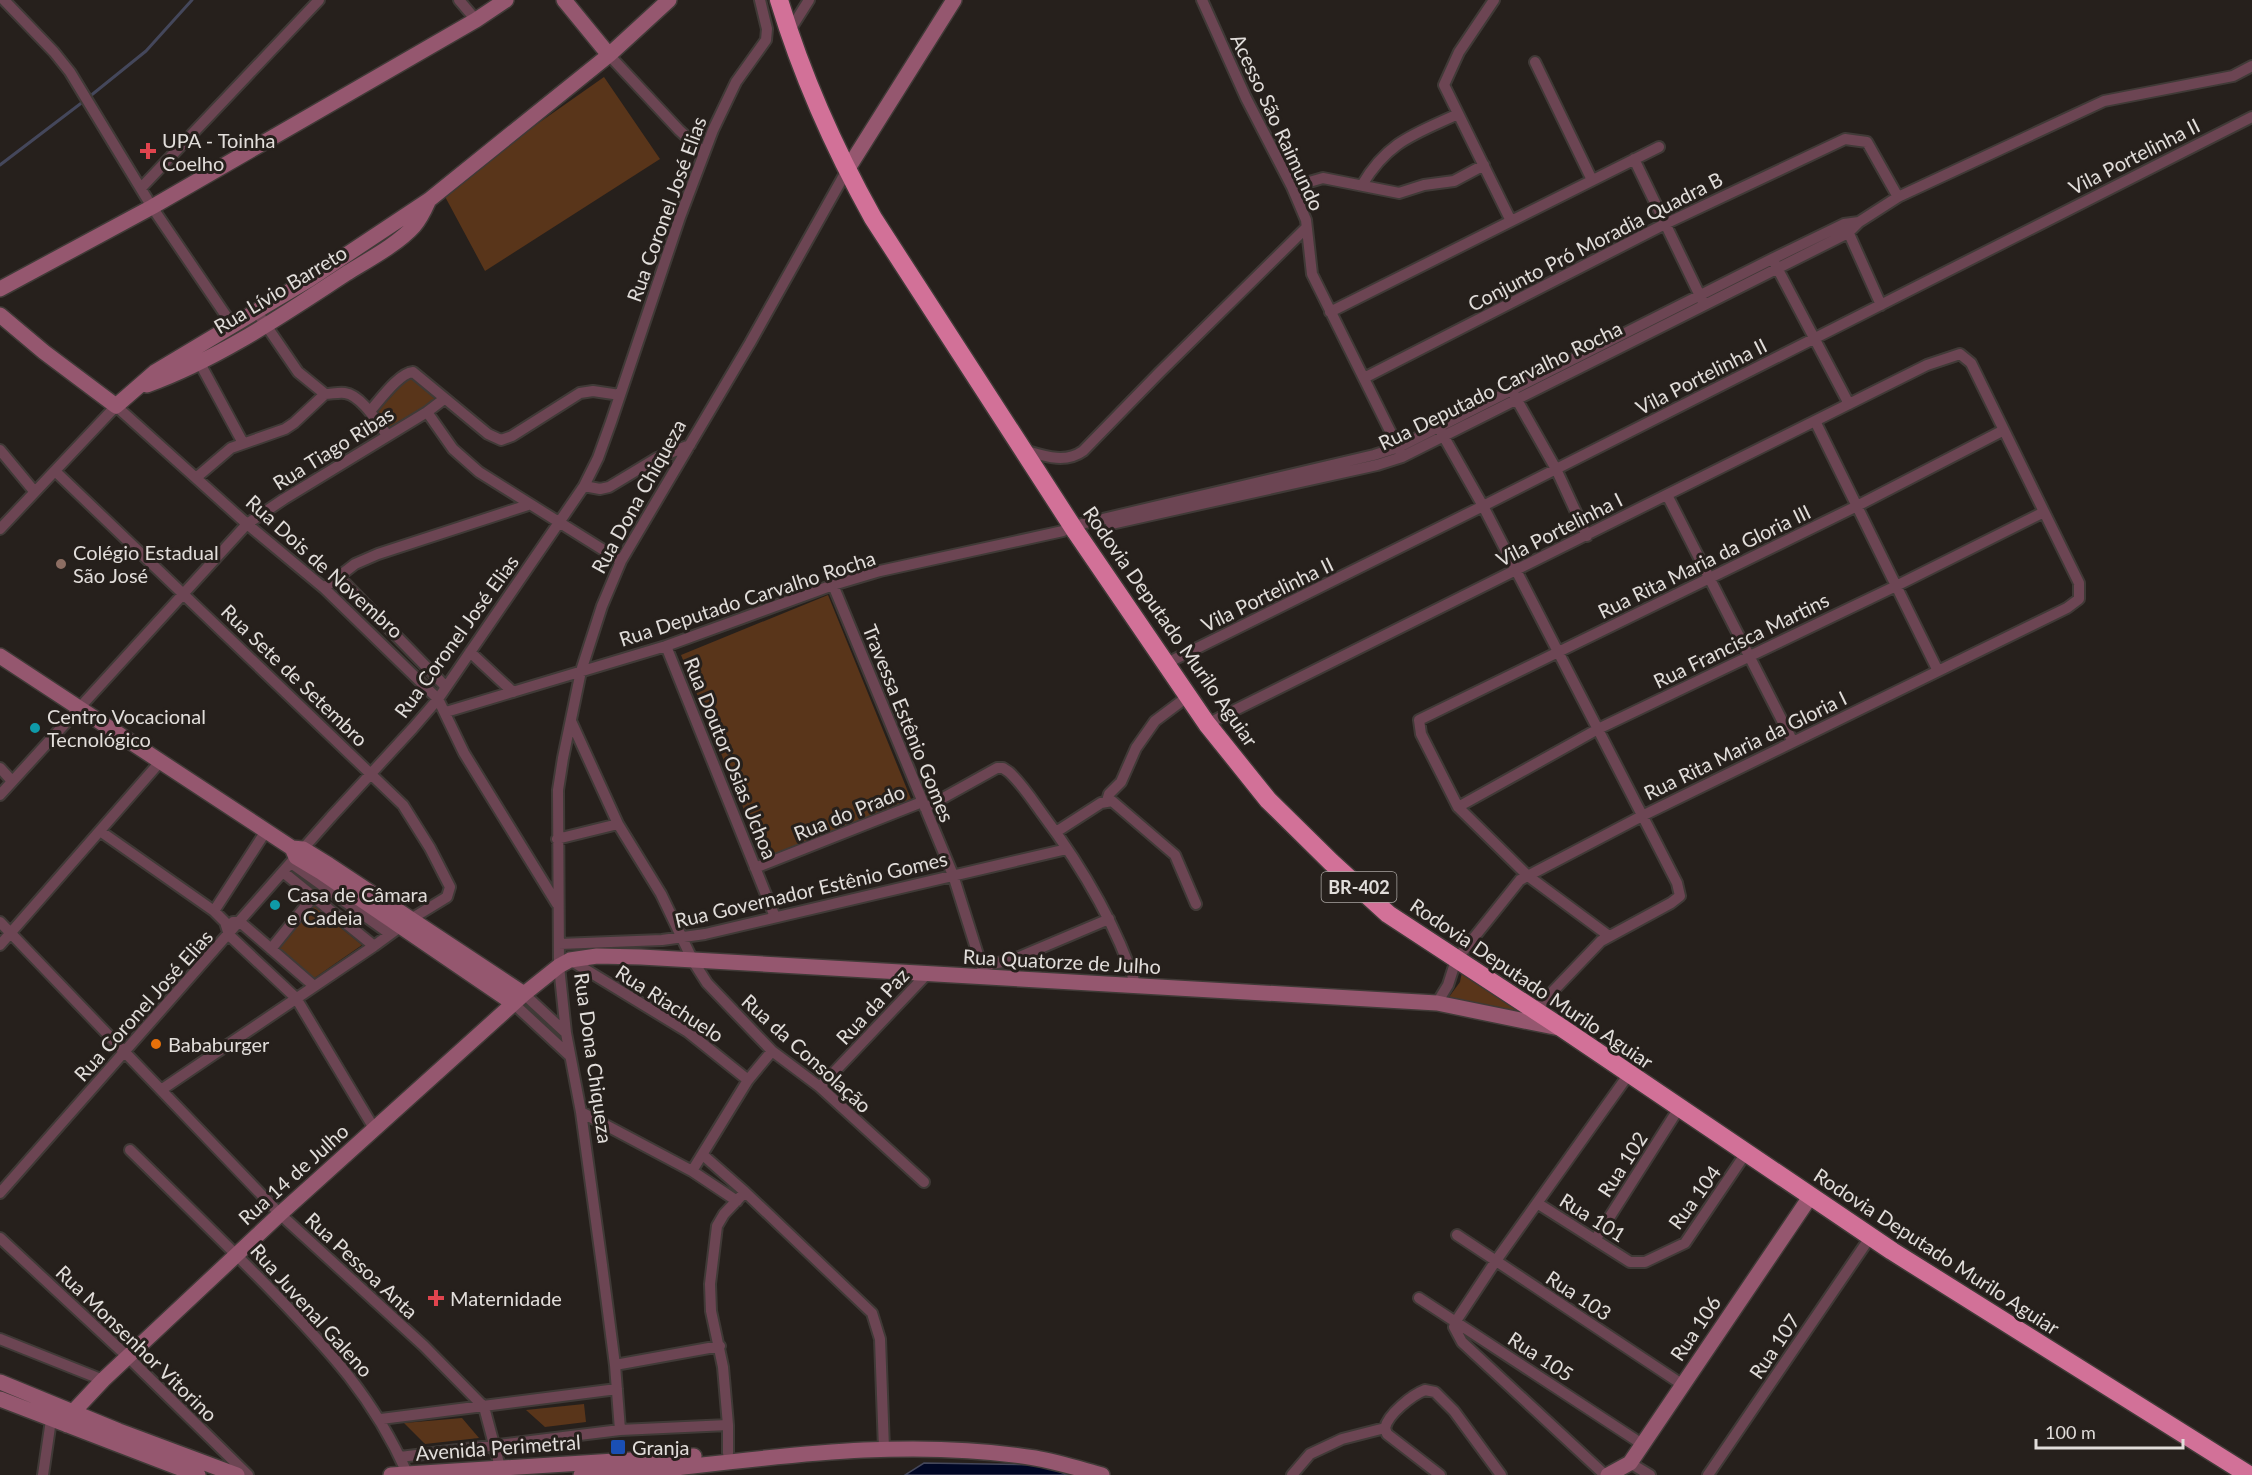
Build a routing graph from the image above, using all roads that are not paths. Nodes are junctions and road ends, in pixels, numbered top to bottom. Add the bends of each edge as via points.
1 (4, 0) edge
2 (318, 0) edge
3 (459, 0) edge
4 (506, 0) edge
5 (564, 0) edge
6 (669, 0) edge
7 (760, 0) edge
8 (779, 0) edge
9 (809, 0) edge
10 (1202, 0) edge
11 (1494, 0) edge
12 (947, 3) edge
13 (476, 20) junction
14 (789, 33) junction
15 (609, 55) junction
16 (1534, 62) dead end
17 (2252, 66) edge
18 (1458, 114) junction
19 (2252, 117) edge
20 (1659, 147) dead end
21 (704, 153) junction
22 (1634, 159) junction
23 (1484, 165) junction
24 (847, 170) junction
25 (1592, 180) junction
26 (1362, 185) junction
27 (1292, 187) junction
28 (141, 188) junction
29 (1898, 197) junction
30 (429, 200) junction
31 (152, 207) junction
32 (1511, 221) junction
33 (1665, 224) junction
34 (1306, 228) junction
35 (1846, 229) junction
36 (1775, 263) junction
37 (0, 289) edge
38 (1702, 300) junction
39 (1881, 305) junction
40 (257, 312) junction
41 (1330, 312) junction
42 (0, 315) edge
43 (233, 326) junction
44 (266, 326) junction
45 (1815, 338) junction
46 (195, 355) junction
47 (1364, 378) junction
48 (325, 394) junction
49 (620, 395) junction
50 (1514, 395) junction
51 (444, 399) junction
52 (1849, 404) junction
53 (116, 405) junction
54 (370, 411) junction
55 (427, 412) junction
56 (1815, 421) junction
57 (2004, 430) junction
58 (1441, 432) junction
59 (387, 435) junction
60 (243, 443) junction
61 (690, 445) junction
62 (0, 450) edge
63 (1023, 450) junction
64 (1401, 452) junction
65 (1556, 470) junction
66 (55, 471) junction
67 (197, 477) junction
68 (584, 486) junction
69 (34, 491) junction
70 (1667, 495) junction
71 (528, 505) junction
72 (1483, 506) junction
73 (1857, 506) junction
74 (2044, 512) junction
75 (559, 522) junction
76 (247, 524) junction
77 (0, 529) edge
78 (1071, 529) junction
79 (1587, 536) junction
80 (621, 561) junction
81 (1517, 571) junction
82 (338, 576) junction
83 (1710, 579) junction
84 (833, 585) junction
85 (1896, 586) junction
86 (324, 588) junction
87 (184, 592) junction
88 (666, 646) junction
89 (470, 652) junction
90 (1559, 652) junction
91 (1749, 656) junction
92 (1, 658) edge
93 (1165, 664) junction
94 (581, 671) junction
95 (1938, 671) junction
96 (446, 687) junction
97 (513, 692) junction
98 (1187, 697) junction
99 (438, 699) junction
100 (78, 708) junction
101 (446, 712) junction
102 (571, 720) junction
103 (1207, 724) junction
104 (1598, 729) junction
105 (1793, 742) junction
106 (160, 762) junction
107 (0, 768) edge
108 (372, 774) junction
109 (12, 781) junction
110 (0, 795) edge
111 (1107, 801) junction
112 (924, 805) junction
113 (1458, 807) junction
114 (1642, 816) junction
115 (618, 824) junction
116 (100, 831) junction
117 (266, 831) junction
118 (1056, 832) junction
119 (557, 839) junction
120 (1067, 849) junction
121 (296, 855) junction
122 (755, 868) junction
123 (283, 873) junction
124 (952, 875) junction
125 (1528, 876) junction
126 (313, 897) junction
127 (557, 904) junction
128 (1196, 904) dead end
129 (214, 911) junction
130 (775, 918) junction
131 (1109, 919) junction
132 (0, 922) edge
133 (225, 922) junction
134 (240, 922) junction
135 (401, 926) junction
136 (11, 933) junction
137 (229, 935) junction
138 (1609, 936) junction
139 (681, 938) junction
140 (559, 944) junction
141 (0, 945) edge
142 (374, 946) junction
143 (271, 949) junction
144 (1456, 960) junction
145 (693, 962) junction
146 (564, 963) junction
147 (984, 972) junction
148 (926, 975) junction
149 (314, 986) junction
150 (1136, 986) junction
151 (296, 998) junction
152 (519, 999) junction
153 (1437, 1003) junction
154 (1535, 1010) junction
155 (1562, 1028) junction
156 (566, 1033) junction
157 (772, 1050) junction
158 (125, 1053) junction
159 (569, 1055) junction
160 (1629, 1074) junction
161 (748, 1080) junction
162 (820, 1087) junction
163 (161, 1090) junction
164 (1679, 1108) junction
165 (581, 1112) junction
166 (375, 1130) junction
167 (130, 1150) dead end
168 (1746, 1154) junction
169 (703, 1155) junction
170 (692, 1171) junction
171 (924, 1182) dead end
172 (745, 1192) junction
173 (0, 1193) edge
174 (1810, 1197) junction
175 (737, 1201) junction
176 (1537, 1203) junction
177 (280, 1214) junction
178 (1457, 1234) dead end
179 (1870, 1236) junction
180 (0, 1238) edge
181 (1595, 1240) junction
182 (237, 1254) junction
183 (1495, 1262) junction
184 (1630, 1262) joint
185 (1419, 1298) dead end
186 (1455, 1324) junction
187 (0, 1338) edge
188 (720, 1346) junction
189 (128, 1358) junction
190 (615, 1365) junction
191 (103, 1380) junction
192 (0, 1382) edge
193 (1683, 1385) junction
194 (617, 1389) junction
195 (0, 1399) edge
196 (484, 1407) junction
197 (53, 1412) junction
198 (70, 1419) junction
199 (381, 1419) junction
200 (729, 1425) junction
201 (620, 1430) junction
202 (1386, 1431) junction
203 (1642, 1444) junction
204 (494, 1445) junction
205 (884, 1449) junction
206 (732, 1456) junction
207 (400, 1457) junction
208 (1630, 1463) junction
209 (500, 1467) junction
210 (620, 1467) junction
211 (665, 1472) edge
212 (402, 1474) edge
213 (44, 1475) edge
214 (198, 1475) edge
215 (237, 1475) edge
216 (248, 1475) edge
217 (581, 1475) edge
218 (1102, 1475) edge
219 (1292, 1475) edge
220 (1440, 1475) edge
221 (1502, 1475) edge
222 (1606, 1475) edge
223 (1650, 1475) edge
224 (1708, 1475) edge
225 (2249, 1475) edge

1 - 28 street via 70,72
2 - 28 street
3 - 13 street
4 - 13 street
5 - 15 street
6 - 15 street, Rua Lívio Barreto
7 - 21 street, Rua Coronel José Elias via 766,40 736,82
8 - 14 highway, Rodovia Deputado Murilo Aguiar / BR-402
9 - 14 street
10 - 27 street, Acesso São Raimundo
11 - 18 street via 1459,52 1444,85
12 - 24 street, Rua Dona Chiqueza
13 - 31 street
14 - 24 highway, Rodovia Deputado Murilo Aguiar / BR-402 via 817,107
15 - 21 street
15 - 30 street, Rua Lívio Barreto
16 - 25 street
17 - 29 street, Rua Deputado Carvalho Rocha via 2233,76 2104,101
18 - 23 street
18 - 26 street via 1396,143 1372,167
19 - 39 street, Vila Portelinha II
20 - 22 street
21 - 49 street, Rua Coronel José Elias
22 - 25 street
22 - 33 street
23 - 26 street via 1454,181 1400,193
23 - 32 street
24 - 61 street, Rua Dona Chiqueza
24 - 63 highway, Rodovia Deputado Murilo Aguiar / BR-402 via 873,218
25 - 32 street
26 - 27 street via 1323,178
27 - 34 street, Acesso São Raimundo
28 - 31 street
29 - 33 street, Conjunto Pró Moradia Quadra B via 1867,142 1845,139
29 - 35 street, Rua Deputado Carvalho Rocha
30 - 40 street, Rua Lívio Barreto
30 - 44 street, Rua Lívio Barreto via 409,231
31 - 37 street
31 - 43 street
32 - 41 street
33 - 38 street
33 - 47 street, Conjunto Pró Moradia Quadra B
34 - 41 street, Acesso São Raimundo via 1312,274
34 - 63 street via 1083,451 1062,459
35 - 36 street, Rua Deputado Carvalho Rocha
35 - 39 street
36 - 38 street, Rua Deputado Carvalho Rocha
36 - 45 street
38 - 50 street, Rua Deputado Carvalho Rocha
39 - 45 street, Vila Portelinha II
40 - 43 street, Rua Lívio Barreto
40 - 44 street
41 - 47 street, Acesso São Raimundo
42 - 53 street, Rua Dois de Novembro
43 - 46 street, Rua Lívio Barreto
44 - 46 street, Rua Lívio Barreto
44 - 48 street via 298,372
45 - 52 street
45 - 65 street, Vila Portelinha II
46 - 53 street, Rua Lívio Barreto via 155,372
46 - 60 street
47 - 64 street, Acesso São Raimundo
48 - 54 street via 347,393
48 - 60 street via 285,429
49 - 51 street via 580,393 501,440
49 - 68 street, Rua Coronel José Elias
50 - 58 street, Rua Deputado Carvalho Rocha
50 - 65 street
51 - 54 street via 420,376 410,372
51 - 55 street, Rua Tiago Ribas
52 - 56 street, Vila Portelinha I
52 - 57 street, Vila Portelinha I via 1927,365 1960,354 1971,363
53 - 66 street, Rua Lívio Barreto
53 - 67 street, Rua Dois de Novembro
54 - 59 street
55 - 59 street, Rua Tiago Ribas
55 - 71 street via 465,461
56 - 70 street, Vila Portelinha I
56 - 73 street
57 - 73 street, Rua Rita Maria da Gloria III
57 - 74 street
58 - 64 street, Rua Deputado Carvalho Rocha
58 - 72 street
59 - 76 street, Rua Tiago Ribas
60 - 67 street via 231,448
61 - 68 street via 669,452 609,487
61 - 80 street, Rua Dona Chiqueza
62 - 69 street
63 - 78 highway, Rodovia Deputado Murilo Aguiar / BR-402
64 - 78 street, Rua Deputado Carvalho Rocha via 1374,455
65 - 72 street, Vila Portelinha II
65 - 79 street
66 - 69 street, Rua Lívio Barreto
66 - 87 street, Rua Sete de Setembro
67 - 76 street, Rua Dois de Novembro
68 - 75 street, Rua Coronel José Elias
69 - 77 street, Rua Lívio Barreto
70 - 79 street, Vila Portelinha I
70 - 83 street
71 - 75 street
71 - 82 street via 378,554
72 - 81 street
72 - 93 street, Vila Portelinha II
73 - 83 street, Rua Rita Maria da Gloria III
73 - 85 street
74 - 85 street, Rua Francisca Martins
74 - 95 street, Rua Rita Maria da Gloria I via 2079,583 2079,599
75 - 80 street
75 - 89 street, Rua Coronel José Elias
76 - 86 street, Rua Dois de Novembro
76 - 87 street, Rua Tiago Ribas
78 - 84 street, Rua Deputado Carvalho Rocha
78 - 93 highway, Rodovia Deputado Murilo Aguiar / BR-402
79 - 81 street, Vila Portelinha I
80 - 94 street, Rua Dona Chiqueza
81 - 90 street
81 - 103 street, Vila Portelinha I
82 - 86 street
82 - 96 street
83 - 90 street, Rua Rita Maria da Gloria III
83 - 91 street
84 - 88 street, Rua Deputado Carvalho Rocha
84 - 112 street, Travessa Estênio Gomes
85 - 91 street, Rua Francisca Martins
85 - 95 street
86 - 99 street, Rua Dois de Novembro
87 - 100 street, Rua Tiago Ribas
87 - 108 street, Rua Sete de Setembro
88 - 94 street, Rua Deputado Carvalho Rocha
88 - 122 street, Rua Doutor Osias Uchoa
89 - 96 street, Rua Coronel José Elias
89 - 97 street
90 - 104 street
90 - 113 street, Rua Rita Maria da Gloria III via 1419,720 1421,734
91 - 104 street, Rua Francisca Martins
91 - 105 street
92 - 100 street
93 - 98 highway, Rodovia Deputado Murilo Aguiar / BR-402
94 - 97 street, Rua Deputado Carvalho Rocha
94 - 102 street, Rua Dona Chiqueza
95 - 105 street, Rua Rita Maria da Gloria I
96 - 99 street, Rua Coronel José Elias
97 - 101 street, Rua Deputado Carvalho Rocha
98 - 103 highway, Rodovia Deputado Murilo Aguiar / BR-402
98 - 111 street via 1155,722
99 - 101 street, Rua Dois de Novembro
99 - 108 street, Rua Coronel José Elias
100 - 106 street
100 - 109 street, Rua Tiago Ribas
101 - 127 street, Rua Dois de Novembro via 464,753
102 - 115 street, Rua da Consolação
102 - 119 street, Rua Dona Chiqueza via 558,790
103 - 144 highway, Rodovia Deputado Murilo Aguiar / BR-402 via 1268,800 1331,862 1388,914
104 - 113 street, Rua Francisca Martins
104 - 114 street
105 - 114 street, Rua Rita Maria da Gloria I
106 - 116 street
106 - 117 street
107 - 109 street
108 - 121 street, Rua Coronel José Elias
108 - 135 street, Rua Sete de Setembro via 411,816 450,887 447,897
109 - 110 street, Rua Tiago Ribas
111 - 118 street
111 - 128 street via 1120,806 1174,855
112 - 118 street, Rua do Prado via 1003,768 1015,777
112 - 122 street, Rua do Prado
112 - 124 street, Travessa Estênio Gomes
113 - 125 street
114 - 125 street, Rua Rita Maria da Gloria I
114 - 138 street via 1680,896
115 - 119 street
115 - 139 street, Rua da Consolação via 661,894
116 - 129 street
116 - 136 street
117 - 121 street
117 - 129 street
118 - 120 street
119 - 127 street, Rua Dona Chiqueza
120 - 124 street, Rua Governador Estênio Gomes
120 - 131 street
121 - 123 street, Rua Coronel José Elias
121 - 135 street
121 - 135 street via 325,868
122 - 130 street, Rua Doutor Osias Uchoa
123 - 126 street
123 - 134 street, Rua Coronel José Elias
124 - 130 street, Rua Governador Estênio Gomes
124 - 147 street, Travessa Estênio Gomes
125 - 138 street
125 - 144 street, Rua Rita Maria da Gloria I via 1520,880
126 - 142 street
126 - 143 street
127 - 140 street, Rua Dona Chiqueza
129 - 133 street
130 - 139 street, Rua Governador Estênio Gomes
131 - 147 street
131 - 150 street
132 - 136 street, Rua Pessoa Anta
133 - 134 street
133 - 137 street
134 - 137 street, Rua Coronel José Elias
134 - 143 street
135 - 142 street, Rua Sete de Setembro
135 - 152 street via 460,958
136 - 141 street
136 - 158 street, Rua Pessoa Anta
137 - 151 street
137 - 158 street, Rua Coronel José Elias
138 - 154 street
139 - 140 street, Rua Governador Estênio Gomes
139 - 145 street, Rua da Consolação
140 - 146 street, Rua Dona Chiqueza
142 - 149 street, Rua Sete de Setembro
143 - 149 street
144 - 153 street, Rua Rita Maria da Gloria I
144 - 154 highway, Rodovia Deputado Murilo Aguiar / BR-402
145 - 146 street, Rua Quatorze de Julho via 597,956
145 - 148 street, Rua Quatorze de Julho
145 - 157 street, Rua da Consolação via 707,983
146 - 152 street, Rua 14 de Julho
146 - 156 street, Rua Dona Chiqueza
146 - 161 street, Rua Riachuelo via 688,1032
147 - 148 street, Rua Quatorze de Julho
147 - 150 street, Rua Quatorze de Julho
148 - 162 street, Rua da Paz
149 - 151 street, Rua Sete de Setembro
150 - 153 street, Rua Quatorze de Julho
151 - 163 street, Rua Sete de Setembro
151 - 166 street
152 - 156 street
152 - 159 street
152 - 166 street, Rua 14 de Julho
153 - 155 street, Rua Quatorze de Julho
154 - 155 highway, Rodovia Deputado Murilo Aguiar / BR-402
155 - 160 highway, Rodovia Deputado Murilo Aguiar / BR-402
156 - 159 street, Rua Dona Chiqueza
157 - 161 street
157 - 162 street, Rua da Consolação
158 - 163 street, Rua Pessoa Anta
158 - 173 street, Rua Coronel José Elias
159 - 165 street, Rua Dona Chiqueza
160 - 164 highway, Rodovia Deputado Murilo Aguiar / BR-402
160 - 176 street
161 - 169 street
162 - 171 street, Rua da Consolação
163 - 177 street, Rua Pessoa Anta
164 - 168 highway, Rodovia Deputado Murilo Aguiar / BR-402
164 - 181 street, Rua 102
165 - 170 street
165 - 190 street, Rua Dona Chiqueza
166 - 177 street, Rua 14 de Julho
167 - 182 street, Rua Juvenal Galeno
168 - 174 highway, Rodovia Deputado Murilo Aguiar / BR-402
168 - 184 street, Rua 104 via 1685,1243 1645,1262
169 - 170 street
169 - 172 street
170 - 175 street
172 - 175 street
172 - 205 street via 872,1313 880,1339
174 - 179 highway, Rodovia Deputado Murilo Aguiar / BR-402
174 - 193 street, Rua 106
175 - 188 street via 717,1226 710,1284 711,1311
176 - 181 street, Rua 101
176 - 183 street
177 - 182 street, Rua 14 de Julho
177 - 196 street, Rua Pessoa Anta via 424,1346
178 - 183 street, Rua 103
179 - 224 street, Rua 107
179 - 225 highway, Rodovia Deputado Murilo Aguiar / BR-402
180 - 189 street, Rua Monsenhor Vitorino
181 - 184 street, Rua 101
182 - 189 street, Rua 14 de Julho
182 - 199 street, Rua Juvenal Galeno via 337,1360
183 - 186 street
183 - 193 street, Rua 103
185 - 186 street, Rua 105
186 - 203 street, Rua 105
186 - 222 street via 1462,1342
187 - 191 street
188 - 190 street
188 - 200 street
189 - 191 street, Rua 14 de Julho
189 - 216 street, Rua Monsenhor Vitorino
190 - 194 street, Rua Dona Chiqueza
191 - 198 street, Rua 14 de Julho
192 - 197 street
193 - 203 street, Rua 106
194 - 196 street
194 - 201 street, Rua Dona Chiqueza
195 - 197 street
196 - 199 street
196 - 204 street, Rua Pessoa Anta
197 - 198 street
197 - 213 street
198 - 214 street
198 - 215 street
199 - 207 street, Rua Juvenal Galeno
200 - 201 street
200 - 206 street
201 - 204 street
202 - 219 street via 1342,1438 1310,1454
202 - 220 street
202 - 221 street via 1387,1421 1401,1407 1425,1390 1435,1392
203 - 208 street, Rua 106
204 - 207 street
204 - 209 street, Rua Pessoa Anta
205 - 206 street
205 - 218 street via 1013,1455
206 - 210 street, Avenida Perimetral
206 - 211 street, Avenida Perimetral
207 - 212 street, Rua Juvenal Galeno
208 - 222 street, Rua 106
208 - 223 street
209 - 210 street, Avenida Perimetral
209 - 212 street, Avenida Perimetral
210 - 211 street, Avenida Perimetral
210 - 217 street, Avenida Perimetral

